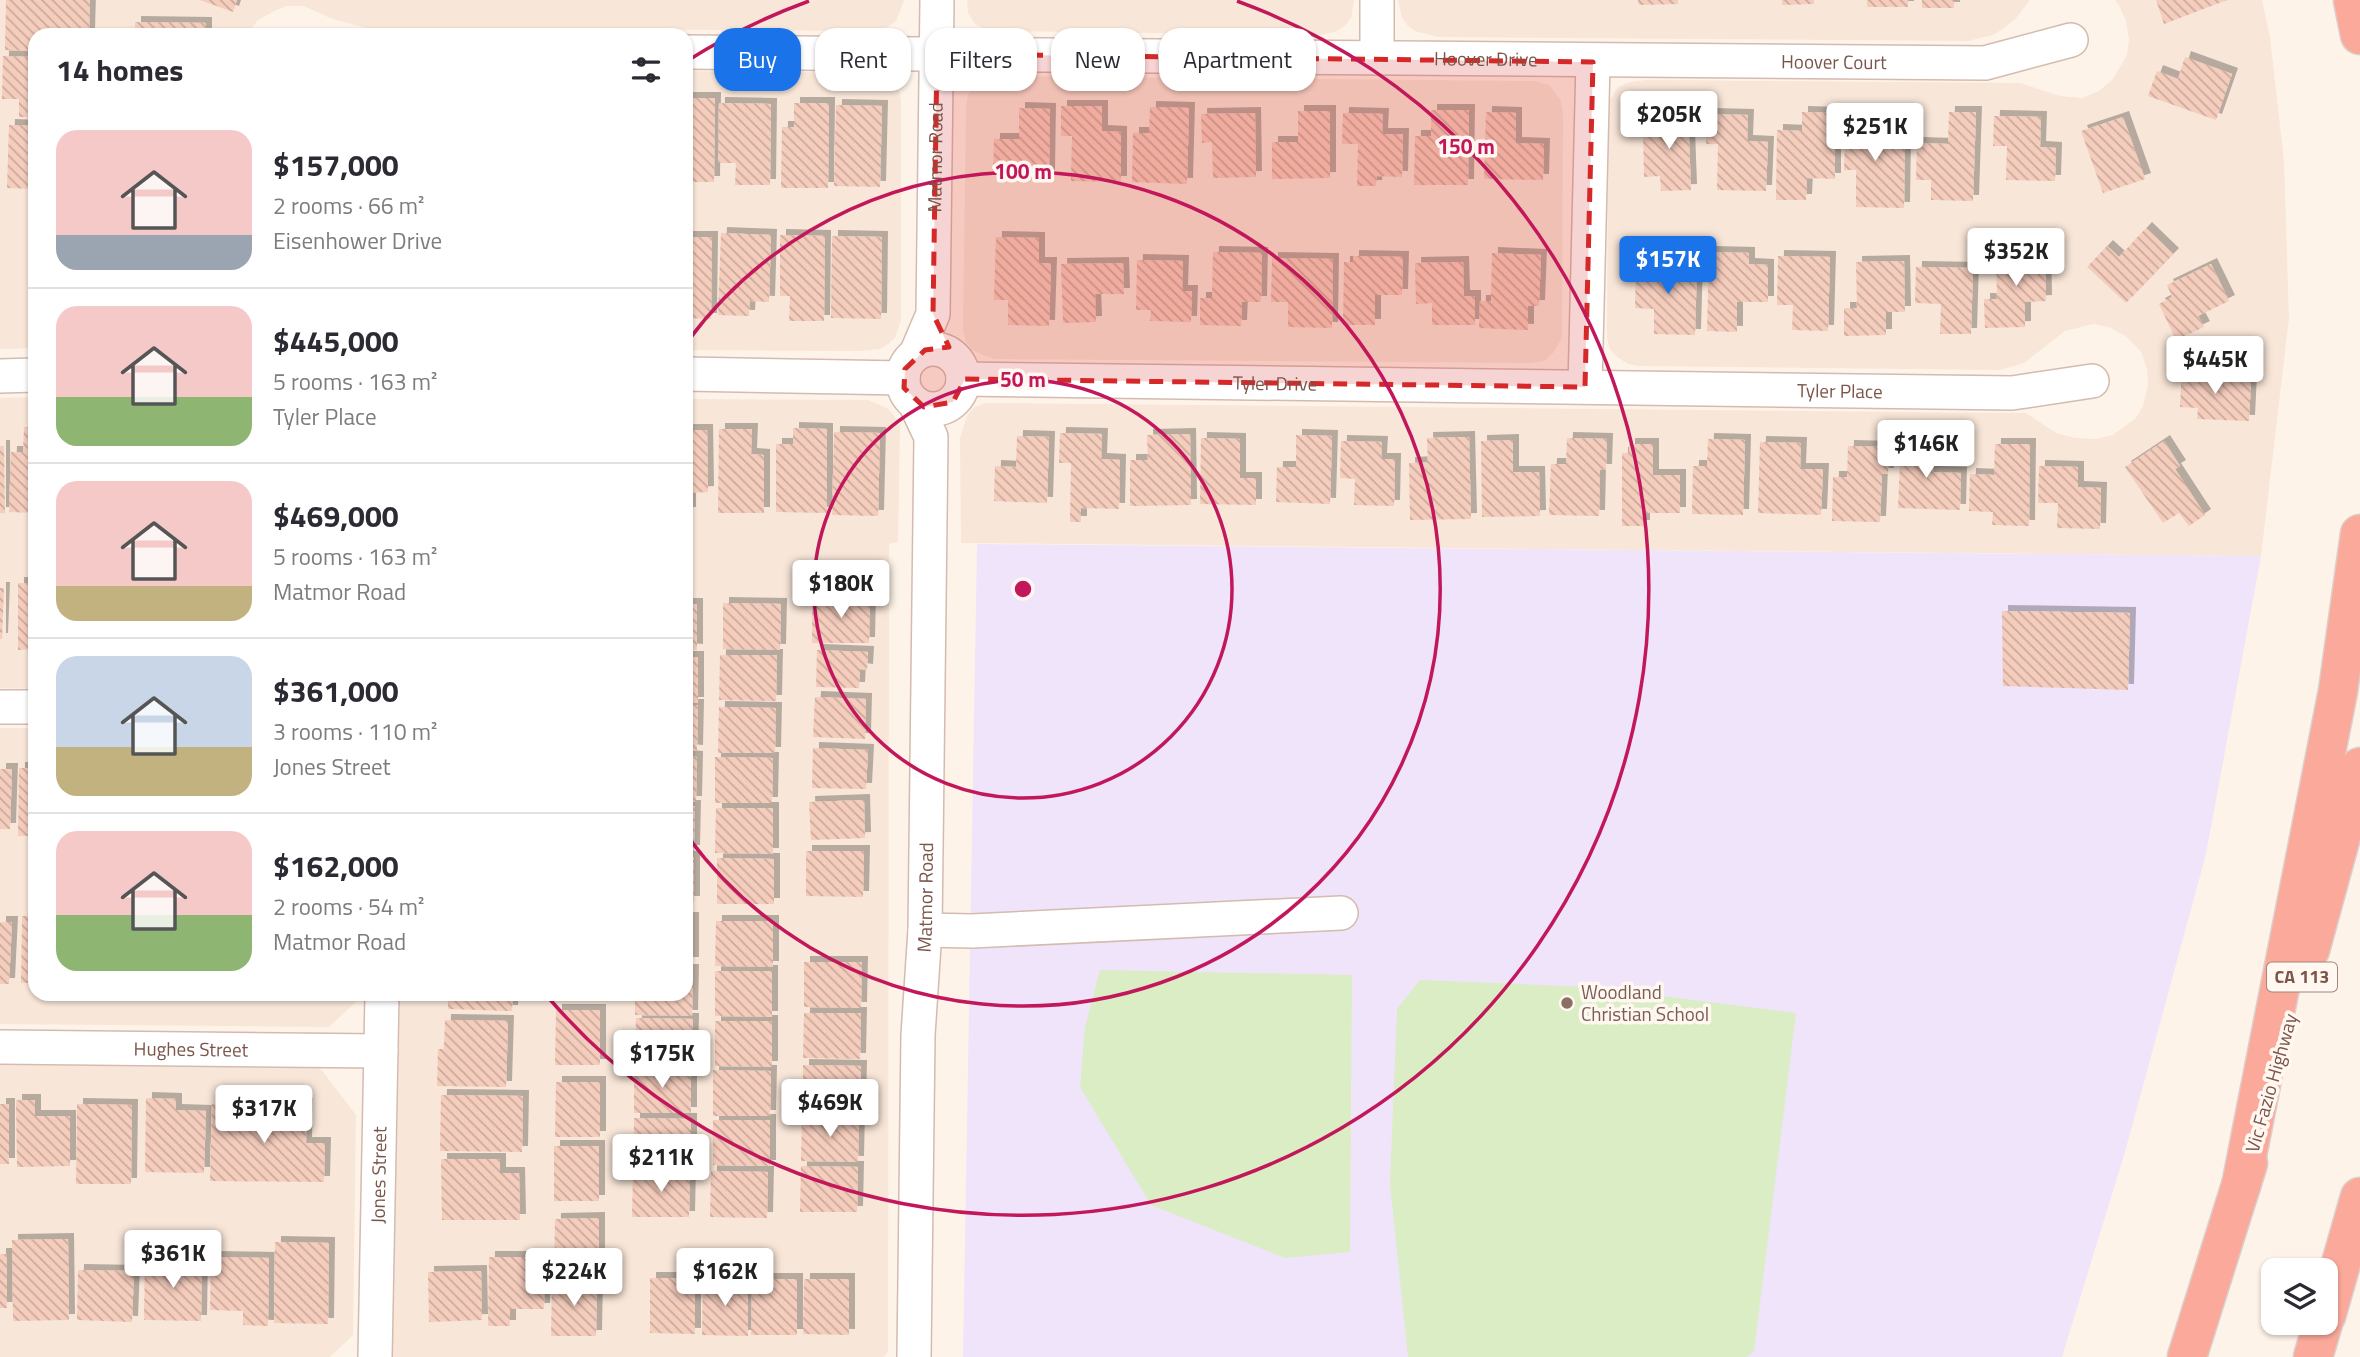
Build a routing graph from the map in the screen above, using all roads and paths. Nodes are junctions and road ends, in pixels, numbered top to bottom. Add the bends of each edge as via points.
1 (937, 0) edge
2 (1377, 0) edge
3 (2353, 0) edge
4 (937, 28) edge
5 (2360, 36) edge
6 (2071, 40) dead end
7 (693, 52) edge
8 (925, 54) edge
9 (1037, 55) edge
10 (1377, 58) junction
11 (1593, 62) junction
12 (936, 91) edge
13 (933, 314) junction
14 (693, 374) edge
15 (28, 375) edge
16 (0, 376) edge
17 (911, 378) junction
18 (956, 379) junction
19 (2092, 381) dead end
20 (1585, 387) junction
21 (932, 437) junction
22 (2360, 534) edge
23 (0, 707) edge
24 (28, 707) edge
25 (2360, 767) edge
26 (1341, 913) dead end
27 (925, 930) junction
28 (382, 1001) edge
29 (0, 1047) edge
30 (381, 1051) junction
31 (2241, 1186) junction
32 (2360, 1197) edge
33 (2338, 1274) edge
34 (2319, 1335) edge
35 (375, 1357) edge
36 (914, 1357) edge
37 (2187, 1357) edge
38 (2313, 1357) edge

1 - 4 street, Matmor Road
2 - 10 street
3 - 5 highway
6 - 11 street, Hoover Court via 1985,63
7 - 8 street, Hoover Drive
9 - 10 street, Hoover Drive
10 - 11 street, Hoover Drive
11 - 20 street
12 - 13 street, Matmor Road
13 - 17 street, Matmor Road
13 - 18 street, Matmor Road
14 - 17 street
15 - 16 street
17 - 18 street via 935,349
17 - 18 street via 933,409
17 - 21 street, Matmor Road
18 - 20 street, Tyler Drive
18 - 21 street
19 - 20 street, Tyler Place via 2012,393
21 - 27 street, Matmor Road
22 - 31 highway via 2338,691
23 - 24 street
25 - 31 highway, Vic Fazio Highway / CA 113
26 - 27 street
27 - 36 street, Matmor Road via 918,1035
28 - 30 street, Jones Street
29 - 30 street, Hughes Street
30 - 35 street, Jones Street
31 - 37 highway, Vic Fazio Highway / CA 113
32 - 33 highway
34 - 38 highway

